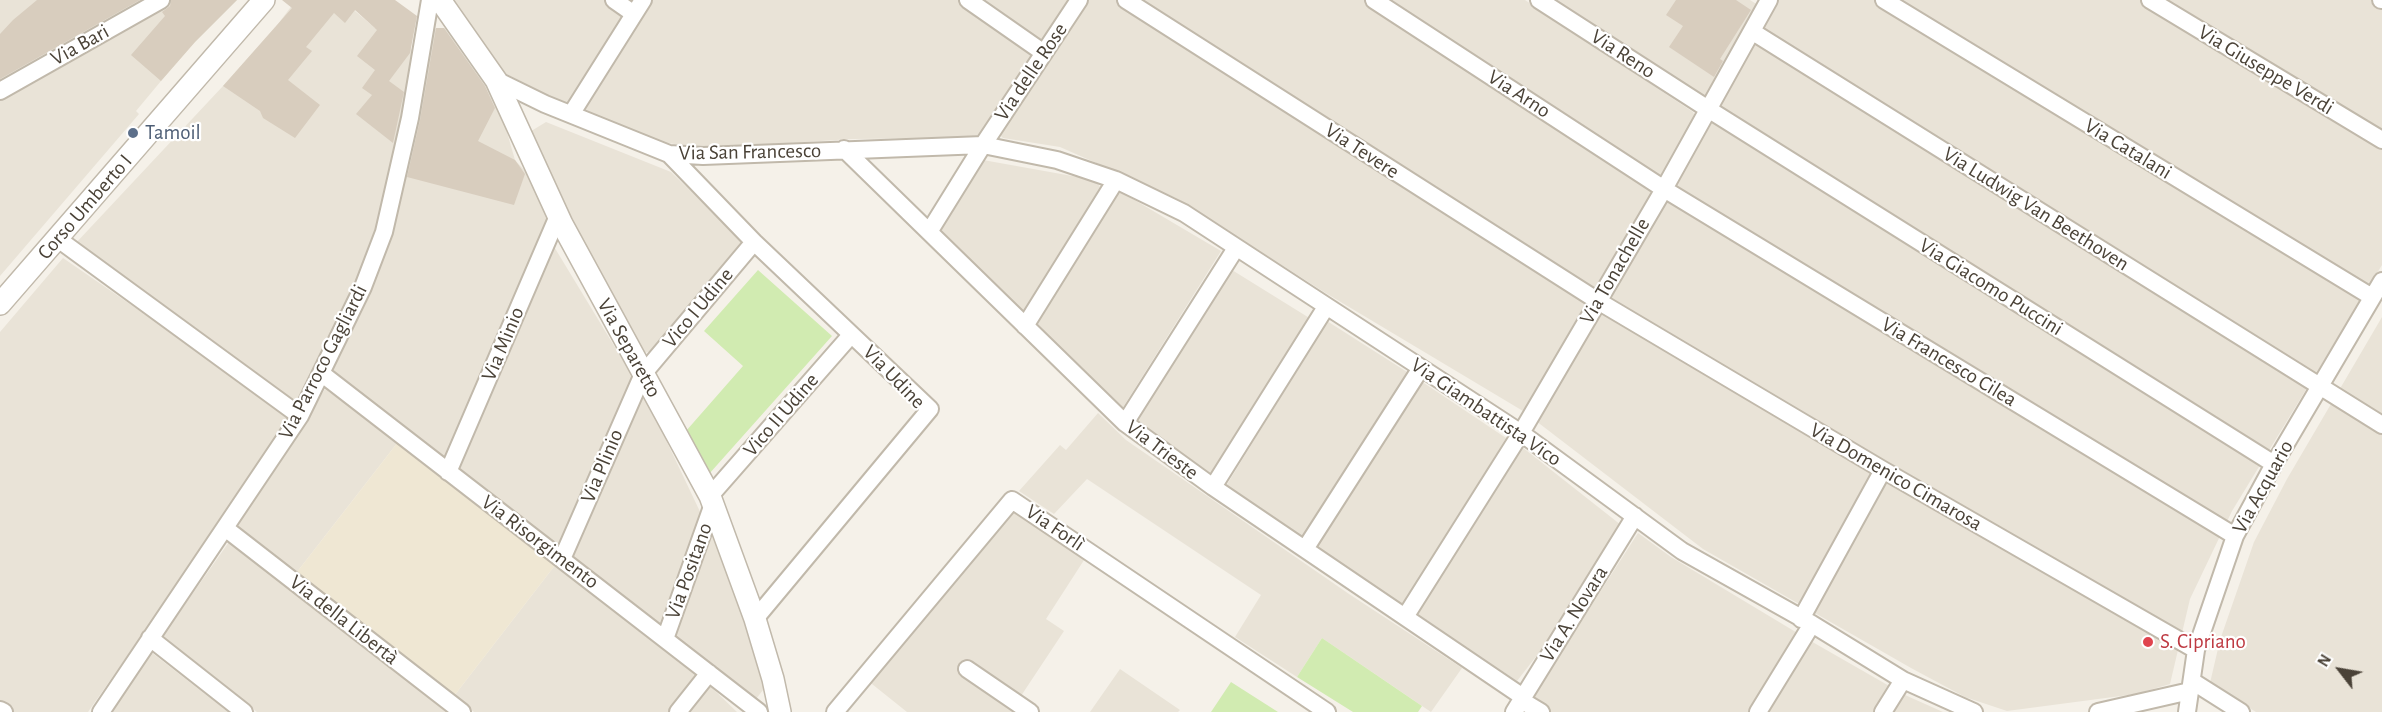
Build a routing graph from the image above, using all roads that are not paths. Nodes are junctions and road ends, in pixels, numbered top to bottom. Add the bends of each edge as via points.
1 (161, 0) edge
2 (264, 0) edge
3 (430, 0) edge
4 (440, 0) edge
5 (614, 0) edge
6 (968, 0) edge
7 (1079, 0) edge
8 (1125, 0) edge
9 (1374, 0) edge
10 (1539, 0) edge
11 (1884, 0) edge
12 (2150, 0) edge
13 (1764, 2) edge
14 (638, 7) edge
15 (1753, 32) junction
16 (1044, 53) junction
17 (496, 80) junction
18 (0, 91) edge
19 (575, 108) dead end
20 (1708, 109) junction
21 (2382, 140) edge
22 (983, 145) junction
23 (844, 149) junction
24 (669, 154) junction
25 (1116, 180) junction
26 (1664, 189) junction
27 (558, 216) junction
28 (929, 232) junction
29 (57, 239) junction
30 (754, 242) junction
31 (1236, 248) junction
32 (2382, 281) edge
33 (2372, 297) junction
34 (1598, 301) junction
35 (0, 304) edge
36 (1326, 307) junction
37 (1025, 326) junction
38 (851, 334) junction
39 (1421, 368) junction
40 (321, 373) junction
41 (643, 374) junction
42 (2320, 386) junction
43 (300, 416) junction
44 (1125, 423) junction
45 (2382, 425) edge
46 (1521, 433) junction
47 (2274, 464) junction
48 (1883, 470) junction
49 (448, 472) junction
50 (1212, 487) junction
51 (712, 500) junction
52 (1635, 516) junction
53 (225, 528) junction
54 (2235, 536) junction
55 (1305, 549) junction
56 (562, 559) junction
57 (1405, 617) junction
58 (755, 619) junction
59 (1806, 621) junction
60 (150, 638) junction
61 (665, 639) junction
62 (2196, 650) junction
63 (966, 669) dead end
64 (709, 673) junction
65 (1903, 680) junction
66 (2191, 686) junction
67 (1519, 703) edge
68 (0, 710) edge
69 (4, 712) edge
70 (100, 712) edge
71 (244, 712) edge
72 (462, 712) edge
73 (678, 712) edge
74 (759, 712) edge
75 (780, 712) edge
76 (835, 712) edge
77 (1030, 712) edge
78 (1327, 712) edge
79 (1541, 712) edge
80 (1758, 712) edge
81 (1883, 712) edge
82 (1974, 712) edge
83 (2098, 712) edge
84 (2187, 712) edge
85 (2241, 712) edge

1 - 18 street, Via Bari
2 - 29 street, Corso Umberto I
3 - 40 street, Via Parroco Gagliardi via 410,118 384,232
4 - 17 street, Via Separetto
5 - 14 street
6 - 16 street
7 - 16 street, Via delle Rose
8 - 34 street, Via Tevere
9 - 26 street, Via Arno
10 - 20 street, Via Reno
11 - 33 street, Via Catalani
12 - 21 street, Via Giuseppe Verdi
13 - 15 street, Via Tonachelle
14 - 19 street
15 - 20 street, Via Tonachelle
15 - 42 street, Via Ludwig Van Beethoven
16 - 22 street, Via delle Rose
17 - 24 street, Via San Francesco
17 - 27 street, Via Separetto
20 - 26 street, Via Tonachelle
20 - 47 street, Via Giacomo Puccini
22 - 23 street, Via San Francesco
22 - 25 street, Via Giambattista Vico via 1057,160
22 - 28 street, Via delle Rose
23 - 24 street, Via San Francesco
23 - 28 street, Via Trieste
24 - 30 street, Via Udine
25 - 31 street, Via Giambattista Vico via 1184,213
25 - 37 street
26 - 34 street, Via Tonachelle
26 - 54 street, Via Francesco Cilea
27 - 41 street, Via Separetto
27 - 49 street, Via Minio
28 - 37 street, Via Trieste
29 - 35 street, Corso Umberto I
29 - 43 street
30 - 38 street, Via Udine
30 - 41 street, Vico I Udine
31 - 36 street, Via Giambattista Vico
31 - 44 street
32 - 33 street, Via Acquario
33 - 42 street, Via Acquario
34 - 46 street, Via Tonachelle
34 - 48 street, Via Domenico Cimarosa
36 - 39 street, Via Giambattista Vico
36 - 50 street
37 - 44 street, Via Trieste
38 - 51 street, Vico II Udine
38 - 58 street, Via Udine via 930,409
39 - 46 street, Via Giambattista Vico
39 - 55 street
40 - 43 street, Via Parroco Gagliardi
40 - 49 street, Via Risorgimento
41 - 51 street, Via Separetto
41 - 56 street, Via Plinio
42 - 45 street, Via Ludwig Van Beethoven
42 - 47 street, Via Acquario
43 - 53 street, Via Parroco Gagliardi
44 - 50 street, Via Trieste
46 - 52 street, Via Giambattista Vico
46 - 57 street, Via Tonachelle
47 - 54 street, Via Acquario
48 - 59 street
48 - 62 street, Via Domenico Cimarosa
49 - 56 street, Via Risorgimento
50 - 55 street, Via Trieste
51 - 58 street, Via Separetto
51 - 61 street, Via Positano
52 - 59 street, Via Giambattista Vico via 1682,551
52 - 67 street, Via A. Novara
53 - 60 street, Via Parroco Gagliardi
53 - 72 street, Via della Libertà
54 - 62 street, Via Acquario
55 - 57 street, Via Trieste
56 - 61 street, Via Risorgimento
57 - 67 street, Via Trieste
58 - 75 street, Via Separetto
59 - 65 street, Via Giambattista Vico
59 - 80 street
60 - 70 street, Via Parroco Gagliardi
60 - 71 street
61 - 64 street, Via Risorgimento
62 - 66 street, Via Acquario
63 - 77 street
64 - 73 street
64 - 74 street, Via Risorgimento
65 - 81 street
65 - 82 street, Via Giambattista Vico
66 - 83 street
66 - 84 street, Via Acquario
66 - 85 street
67 - 79 street, Via Trieste
68 - 69 street
76 - 78 street, Via Forlì via 1012,500

